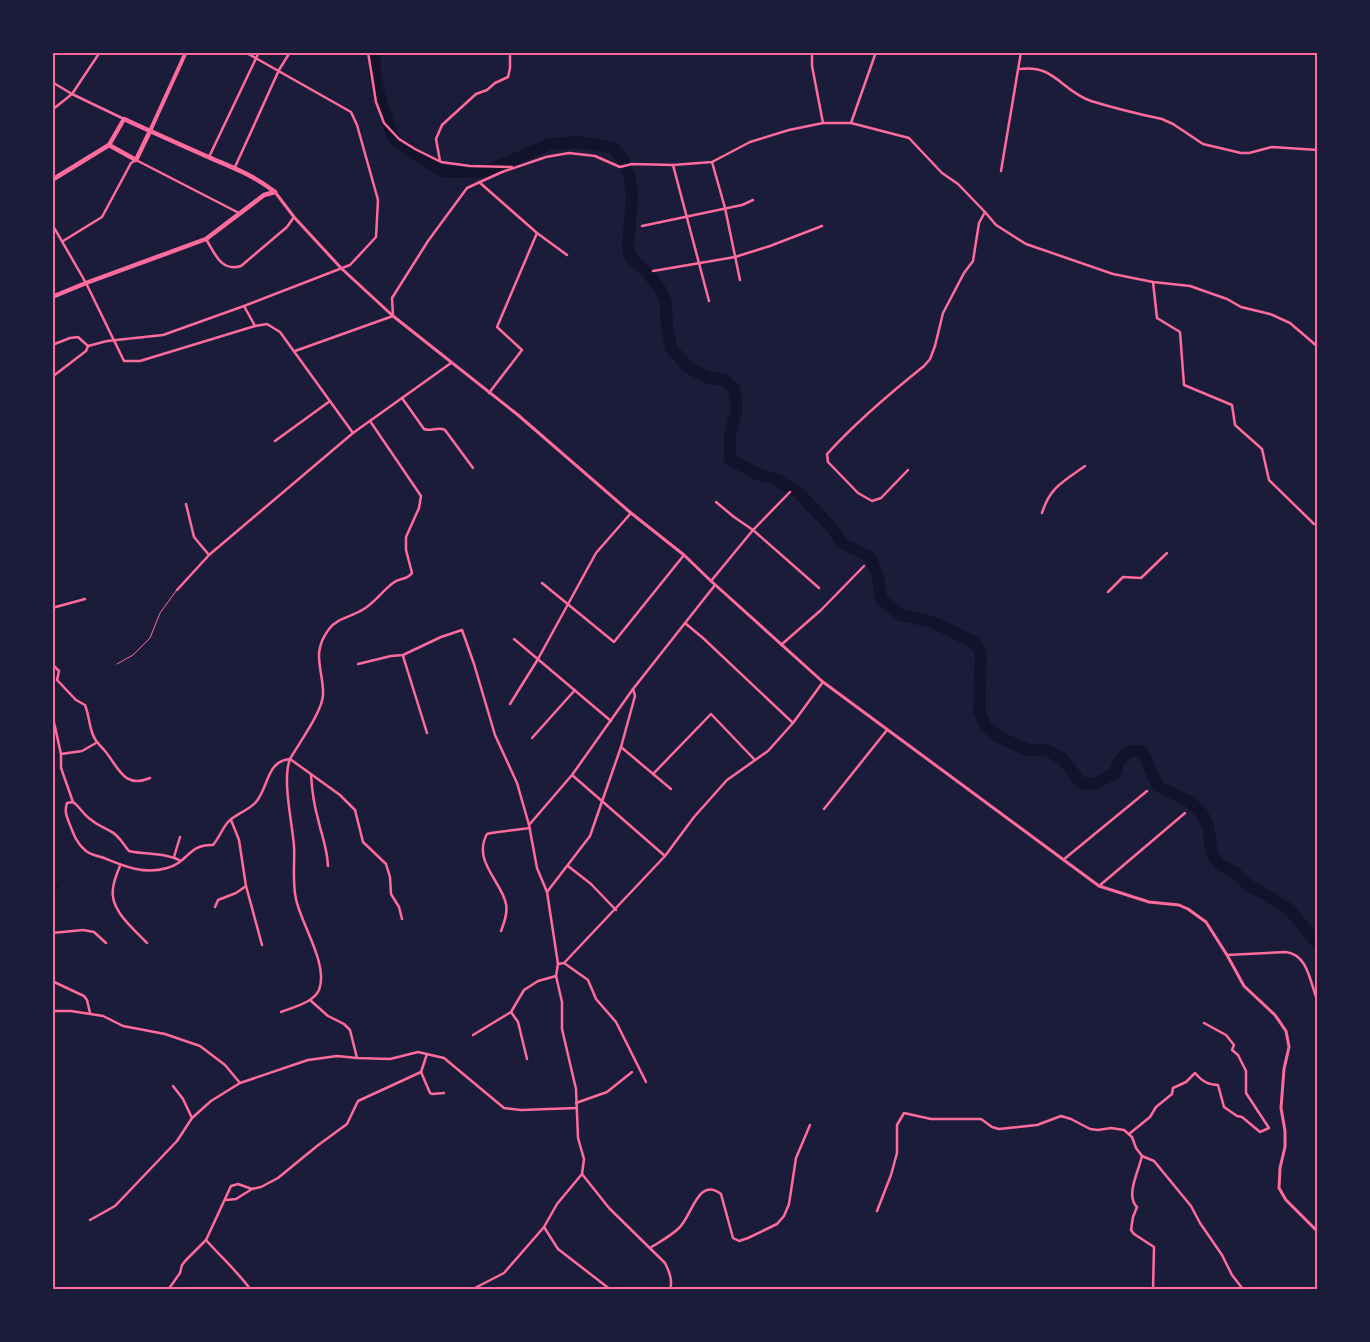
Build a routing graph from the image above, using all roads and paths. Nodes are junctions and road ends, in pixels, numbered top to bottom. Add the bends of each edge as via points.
1 (100, 52) edge
2 (186, 52) edge
3 (245, 52) edge
4 (259, 52) edge
5 (290, 52) edge
6 (368, 52) edge
7 (510, 52) edge
8 (812, 52) edge
9 (876, 52) edge
10 (1021, 52) edge
11 (256, 58) junction
12 (1019, 69) junction
13 (279, 70) junction
14 (52, 82) edge
15 (72, 94) junction
16 (52, 110) edge
17 (124, 119) junction
18 (823, 123) junction
19 (850, 123) junction
20 (150, 131) junction
21 (109, 145) junction
22 (1318, 150) edge
23 (208, 157) junction
24 (136, 160) junction
25 (441, 162) junction
26 (712, 162) junction
27 (674, 165) junction
28 (235, 167) junction
29 (514, 168) junction
30 (1001, 170) dead end
31 (52, 180) edge
32 (479, 182) junction
33 (275, 192) junction
34 (753, 200) dead end
35 (726, 208) junction
36 (985, 212) junction
37 (239, 213) junction
38 (294, 217) junction
39 (687, 217) junction
40 (52, 224) edge
41 (642, 226) dead end
42 (822, 226) dead end
43 (537, 233) junction
44 (206, 239) junction
45 (63, 242) junction
46 (567, 255) dead end
47 (736, 257) junction
48 (699, 264) junction
49 (341, 268) junction
50 (652, 271) dead end
51 (740, 280) dead end
52 (86, 282) junction
53 (1153, 282) junction
54 (52, 297) edge
55 (709, 301) dead end
56 (244, 306) junction
57 (393, 316) junction
58 (255, 326) junction
59 (114, 340) junction
60 (52, 345) edge
61 (88, 346) junction
62 (1318, 347) edge
63 (295, 351) junction
64 (451, 363) junction
65 (52, 377) edge
66 (490, 393) junction
67 (402, 398) junction
68 (330, 401) junction
69 (370, 421) junction
70 (353, 433) junction
71 (275, 441) dead end
72 (1085, 466) dead end
73 (473, 468) dead end
74 (908, 470) dead end
75 (790, 492) dead end
76 (716, 502) dead end
77 (186, 504) dead end
78 (631, 513) junction
79 (1042, 513) dead end
80 (1314, 524) dead end
81 (753, 530) junction
82 (1167, 553) dead end
83 (209, 555) junction
84 (684, 555) junction
85 (864, 566) dead end
86 (711, 581) junction
87 (542, 584) dead end
88 (715, 585) junction
89 (819, 588) dead end
90 (177, 590) joint
91 (1108, 592) dead end
92 (85, 599) dead end
93 (567, 604) junction
94 (52, 608) edge
95 (685, 623) junction
96 (514, 638) dead end
97 (782, 645) junction
98 (403, 655) junction
99 (538, 659) junction
100 (52, 664) edge
101 (117, 664) dead end
102 (358, 664) dead end
103 (823, 682) junction
104 (633, 689) junction
105 (574, 690) junction
106 (510, 704) dead end
107 (53, 718) edge
108 (611, 721) junction
109 (793, 723) junction
110 (888, 730) junction
111 (427, 733) dead end
112 (532, 738) dead end
113 (96, 743) junction
114 (621, 747) junction
115 (61, 754) junction
116 (290, 759) junction
117 (754, 759) junction
118 (653, 774) junction
119 (572, 775) junction
120 (311, 776) junction
121 (150, 778) dead end
122 (671, 788) dead end
123 (1147, 790) dead end
124 (73, 802) junction
125 (602, 802) junction
126 (824, 809) dead end
127 (1185, 813) dead end
128 (231, 820) junction
129 (529, 827) junction
130 (180, 838) dead end
131 (665, 856) junction
132 (174, 857) junction
133 (1063, 860) junction
134 (181, 861) junction
135 (120, 866) junction
136 (328, 866) dead end
137 (568, 866) junction
138 (246, 886) junction
139 (1099, 886) junction
140 (547, 892) junction
141 (215, 907) dead end
142 (616, 910) junction
143 (402, 919) dead end
144 (501, 931) dead end
145 (52, 933) edge
146 (106, 943) dead end
147 (147, 943) dead end
148 (262, 945) dead end
149 (1227, 955) junction
150 (564, 963) junction
151 (558, 964) junction
152 (556, 976) junction
153 (52, 981) edge
154 (310, 1000) junction
155 (1318, 1002) edge
156 (52, 1011) edge
157 (281, 1012) dead end
158 (511, 1012) junction
159 (90, 1013) junction
160 (1204, 1024) dead end
161 (473, 1035) dead end
162 (426, 1054) junction
163 (356, 1058) junction
164 (528, 1059) dead end
165 (421, 1072) junction
166 (632, 1072) dead end
167 (646, 1082) dead end
168 (240, 1083) junction
169 (173, 1086) dead end
170 (444, 1093) dead end
171 (576, 1103) junction
172 (577, 1108) junction
173 (192, 1118) junction
174 (810, 1125) dead end
175 (1129, 1134) junction
176 (1142, 1156) junction
177 (582, 1174) junction
178 (252, 1189) junction
179 (225, 1200) junction
180 (877, 1211) dead end
181 (90, 1220) dead end
182 (544, 1227) junction
183 (1318, 1232) edge
184 (206, 1240) junction
185 (650, 1248) junction
186 (1242, 1288) dead end
187 (168, 1290) edge
188 (251, 1290) edge
189 (471, 1290) edge
190 (611, 1290) edge
191 (670, 1290) edge
192 (1153, 1290) edge

1 - 15 street
2 - 20 main road
3 - 11 street
4 - 11 street
5 - 13 street
6 - 25 street via 376,102 384,123 399,139
7 - 25 street via 508,77 476,94 442,125 436,139
8 - 18 street
9 - 19 street
10 - 12 street
11 - 13 street
11 - 23 street
12 - 22 street via 1032,67 1043,70 1089,100 1162,119 1204,144 1241,153 1272,147
12 - 30 street
13 - 28 street
13 - 49 street via 351,112 357,125 378,200 376,237 350,265
14 - 15 street
15 - 16 street
15 - 17 street
17 - 20 main road
17 - 21 main road
18 - 19 street
18 - 26 street via 750,142
19 - 36 street via 909,138
20 - 23 main road
20 - 24 main road
21 - 24 main road
21 - 31 main road
23 - 28 main road
24 - 37 street
24 - 45 street via 102,218
25 - 29 street
26 - 27 street
26 - 35 street
27 - 29 street via 632,164 620,167 594,156 569,154 546,156
27 - 39 street
28 - 33 main road
29 - 32 street
32 - 43 street
32 - 57 street via 467,188 428,240 392,298
33 - 37 main road via 264,195
33 - 38 street
34 - 35 street
35 - 39 street
35 - 47 street
36 - 53 street via 996,225 1026,244 1086,266
36 - 74 street via 979,223 973,261 943,312 930,359 868,411 826,457 858,493 872,501 881,498
37 - 44 main road
38 - 44 street via 287,227 241,266 234,268 218,260
38 - 49 street
39 - 41 street
39 - 48 street
40 - 45 street
42 - 47 street
43 - 46 street
43 - 66 street via 497,327 522,350
44 - 52 main road
45 - 52 street
47 - 48 street
47 - 51 street
48 - 50 street
48 - 55 street
49 - 56 street
49 - 57 street
52 - 54 main road
52 - 59 street
53 - 62 street via 1190,286 1241,307 1280,317
53 - 80 street via 1156,318 1180,332 1184,385 1232,405 1235,425 1262,449 1269,480
56 - 58 street
56 - 59 street via 163,335
57 - 63 street
57 - 64 street
58 - 59 street via 140,360 124,361
58 - 63 street via 267,324 280,332
59 - 61 street
60 - 61 street via 78,338
61 - 65 street
63 - 68 street
64 - 66 street
64 - 67 street
66 - 78 street
67 - 69 street
67 - 73 street via 424,429 445,430
68 - 70 street
68 - 71 street
69 - 70 street
69 - 116 street via 420,496 419,508 406,537 412,573 408,578 395,581 362,610 338,620 329,628 318,658 323,696 316,715
70 - 83 street
72 - 79 street via 1054,489
75 - 81 street
76 - 81 street
77 - 83 street via 194,537
78 - 84 street
78 - 93 street via 596,553
81 - 86 street
81 - 89 street
82 - 91 street via 1141,578 1123,577
83 - 90 street
84 - 86 street
84 - 93 street via 614,642
85 - 97 street
86 - 88 street
87 - 93 street
88 - 95 street
88 - 97 street
90 - 101 lane via 160,613 150,638
92 - 94 street
93 - 99 street
95 - 104 street
95 - 109 street
96 - 99 street
97 - 103 street
98 - 102 street
98 - 111 street
98 - 129 street via 462,630 495,735 517,783
99 - 105 street
99 - 106 street
100 - 113 street via 59,671 57,680 85,705
103 - 109 street
103 - 110 street
104 - 108 street
104 - 114 street via 635,696
105 - 108 street
105 - 112 street
107 - 115 street
108 - 119 street
109 - 117 street via 768,751
110 - 126 street
110 - 133 street
113 - 115 street via 82,751
113 - 121 street via 129,780 141,782
114 - 118 street
114 - 125 street
115 - 124 street via 61,768
116 - 120 street
116 - 128 street via 276,763 258,800
116 - 154 street via 287,781 296,899 321,972 320,988
117 - 118 street via 711,714
117 - 131 street via 727,780
118 - 122 street
119 - 125 street
119 - 129 street
120 - 136 street via 312,797 327,848
120 - 143 street via 340,795 355,810 363,842 386,864 391,894
123 - 133 street
124 - 132 street via 87,817 118,836 129,851
124 - 135 street via 67,803 65,810 76,842 87,852
125 - 131 street
125 - 137 street via 590,836
127 - 139 street
128 - 134 street via 213,845 202,844
128 - 138 street via 239,840
129 - 140 street via 537,868
129 - 144 street via 487,834 484,839 483,852 489,873 506,904
130 - 132 street
131 - 142 street
132 - 134 street
133 - 139 street
134 - 135 street via 155,870
135 - 147 street via 112,889 115,904
137 - 140 street
137 - 142 street
138 - 141 street via 218,900
138 - 148 street
139 - 149 street via 1148,902 1188,909 1206,922
140 - 151 street
142 - 150 street
145 - 146 street via 89,931
149 - 155 street via 1294,953 1302,960
149 - 183 street via 1244,986 1286,1031 1289,1047 1281,1108 1285,1147 1279,1188 1286,1200
150 - 151 street
150 - 167 street via 588,980 596,999 616,1022
151 - 152 street
152 - 158 street via 538,981 524,990
152 - 171 street
153 - 159 street via 84,996
154 - 157 street
154 - 163 street via 350,1030
156 - 159 street
158 - 161 street
158 - 164 street via 518,1022
159 - 168 street via 123,1026 166,1034 200,1046 225,1065
160 - 175 street via 1226,1035 1234,1045 1232,1050 1246,1071 1246,1093 1269,1128 1260,1132 1237,1116 1224,1106 1218,1085 1210,1085 1195,1073 1173,1088 1172,1094 1156,1107 1150,1117
162 - 163 street via 418,1052 390,1059
162 - 165 street
162 - 172 street via 444,1058 504,1108
163 - 168 street via 337,1056 308,1060
165 - 170 street via 430,1093
165 - 178 street via 358,1100 347,1124 278,1178
166 - 171 street via 607,1092
168 - 173 street via 211,1101
169 - 173 street
171 - 172 street
172 - 177 street via 578,1138 584,1159
173 - 181 street via 177,1141 115,1206
174 - 185 street via 796,1158 789,1204 777,1224 748,1238 733,1238 721,1194 707,1190 699,1194 679,1229
175 - 176 street
175 - 180 street via 1111,1128 1090,1129 1060,1116 1037,1125 999,1128 981,1119 938,1120 904,1113 897,1126 897,1153 891,1175
176 - 186 street via 1154,1161 1191,1206
176 - 192 street via 1131,1194 1137,1206 1131,1230 1154,1247
177 - 182 street via 557,1204
177 - 185 street via 596,1194
178 - 179 street
178 - 179 street via 234,1184
179 - 184 street
182 - 189 street via 504,1273
182 - 190 street via 558,1249
184 - 187 street via 182,1265
184 - 188 street
185 - 191 street via 669,1271

